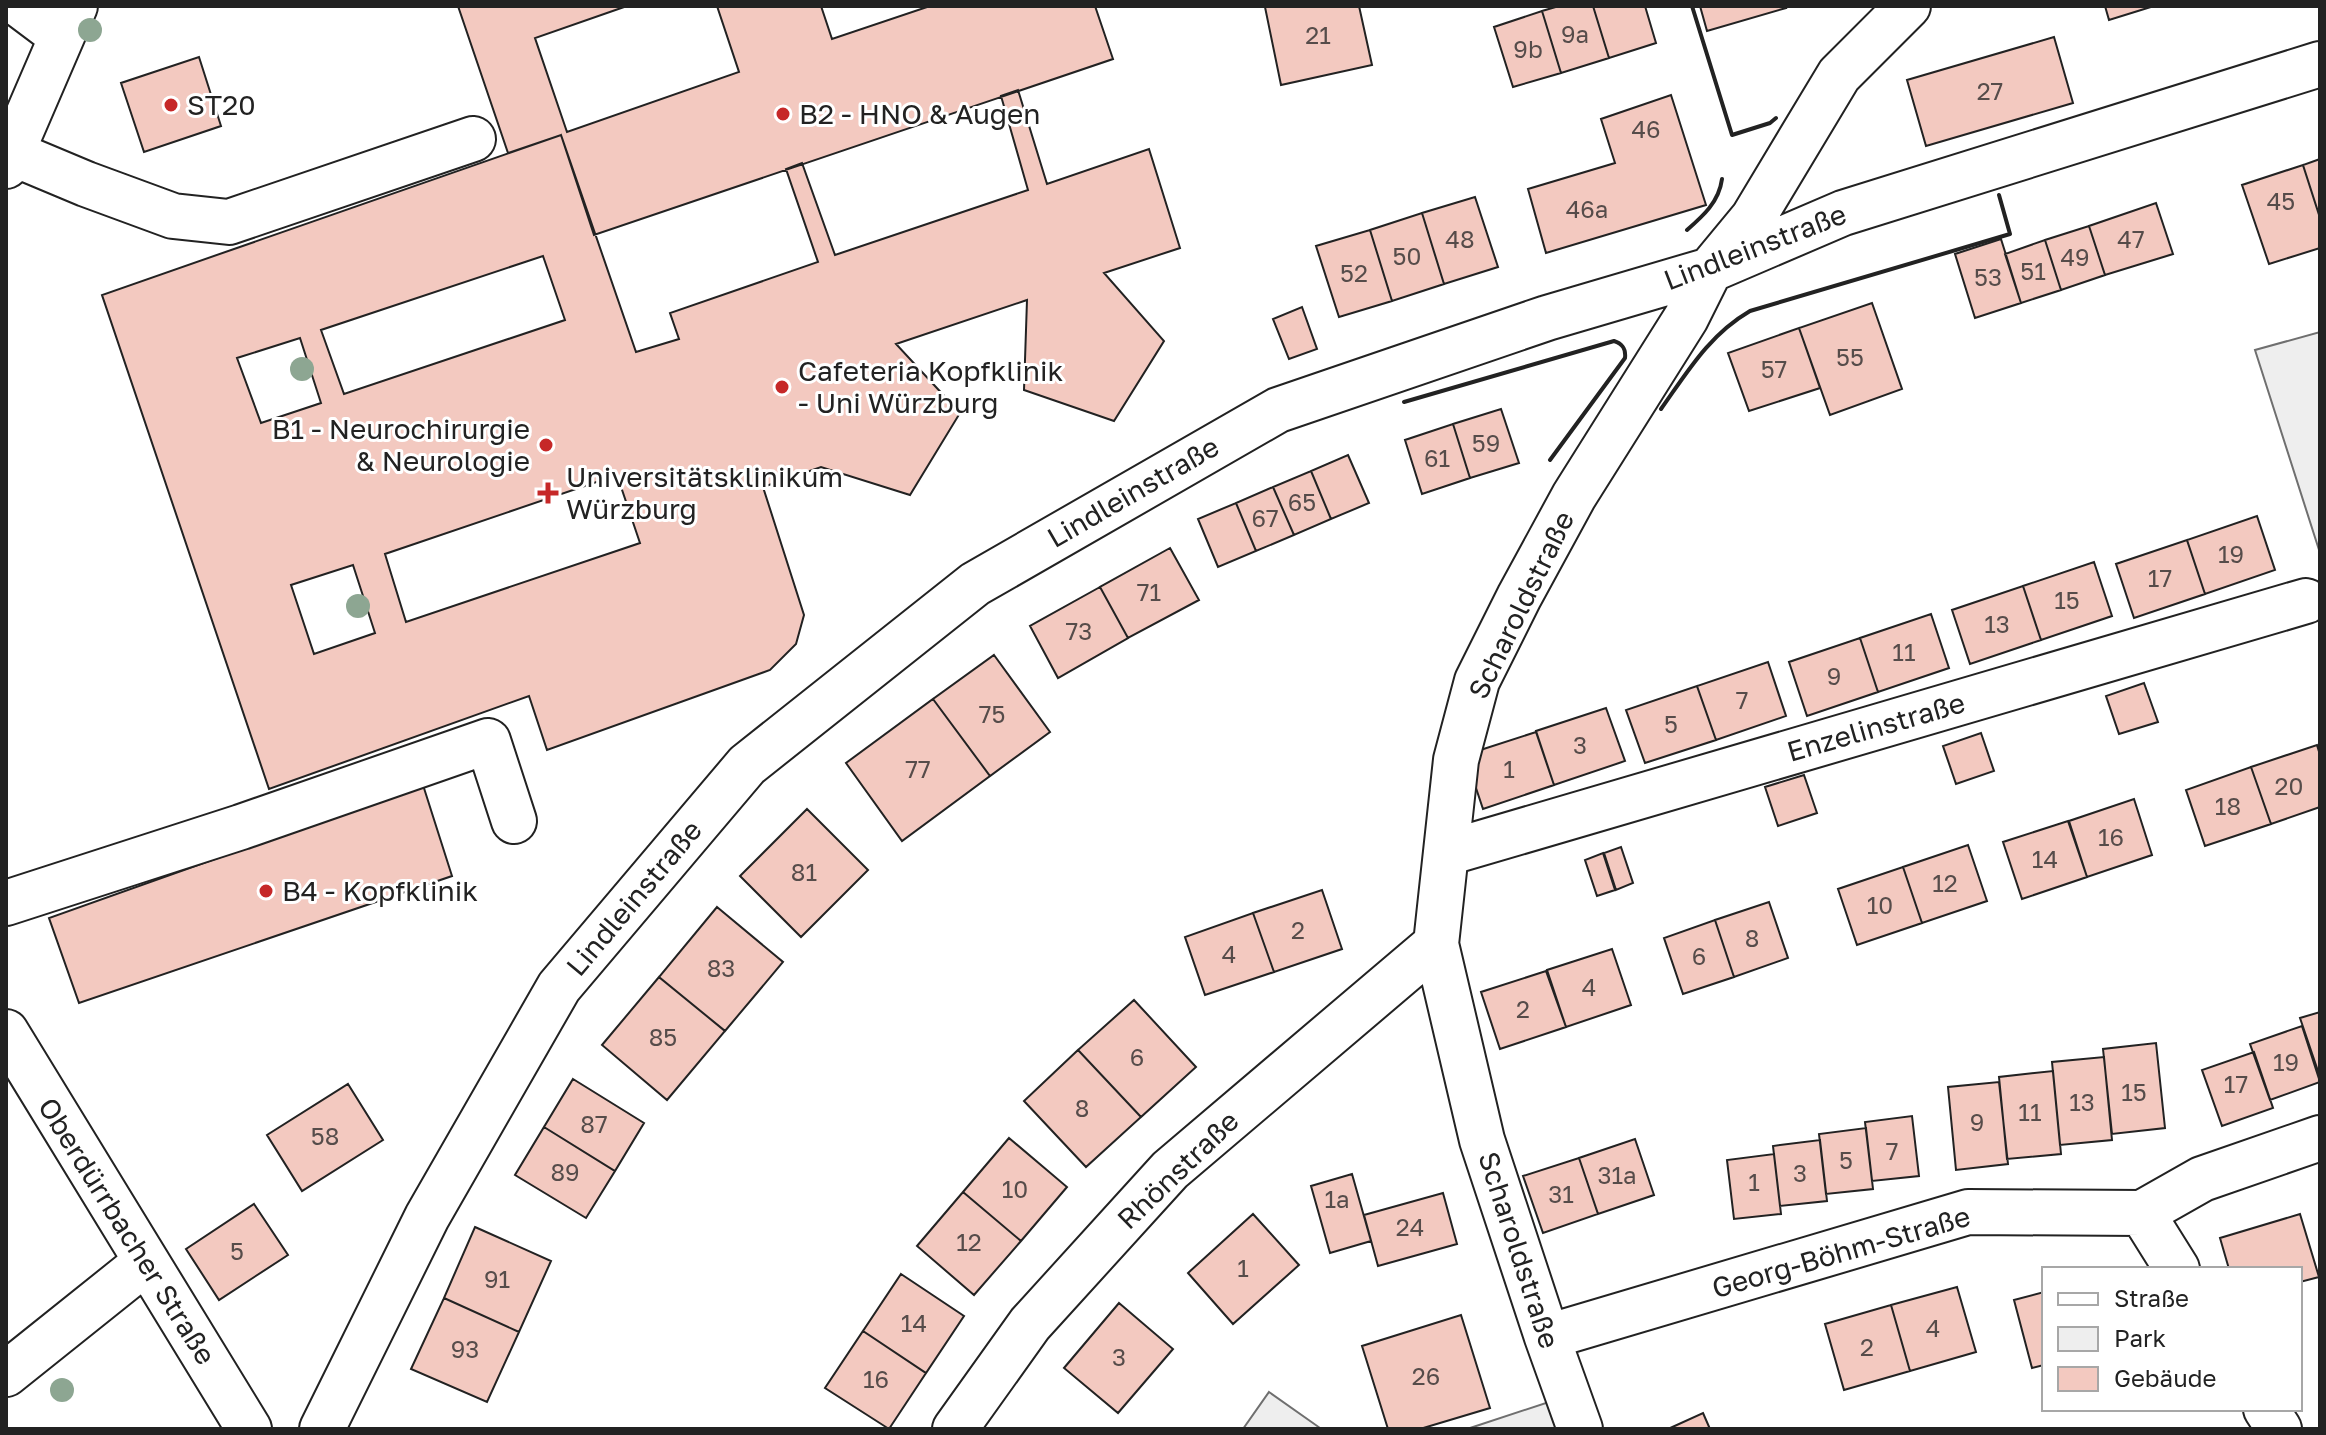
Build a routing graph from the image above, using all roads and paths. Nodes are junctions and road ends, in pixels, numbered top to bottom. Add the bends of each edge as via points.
1 (21, 6) edge
2 (1908, 6) edge
3 (68, 21) edge
4 (2320, 64) edge
5 (473, 139) dead end
6 (9, 160) edge
7 (1710, 270) junction
8 (2306, 601) dead end
9 (514, 821) dead end
10 (1447, 853) junction
11 (6, 903) edge
12 (1436, 944) junction
13 (6, 1032) edge
14 (2320, 1138) edge
15 (2142, 1213) junction
16 (146, 1262) junction
17 (2176, 1267) edge
18 (1547, 1337) junction
19 (6, 1374) edge
20 (2267, 1411) edge
21 (249, 1429) edge
22 (322, 1429) edge
23 (955, 1429) edge
24 (1580, 1429) edge
25 (2279, 1429) edge

1 - 3 street
2 - 7 street, Scharoldstraße via 1839,75 1753,218
3 - 6 street
4 - 7 street, Lindleinstraße via 1843,213
5 - 6 street via 229,222 173,216
7 - 10 street, Scharoldstraße via 1686,318 1574,496 1477,681 1456,760
7 - 22 street, Lindleinstraße via 1518,327 1259,419 975,584 747,765 559,987 427,1217
8 - 10 street, Enzelinstraße
9 - 11 street via 488,741
10 - 12 street, Scharoldstraße
12 - 18 street, Scharoldstraße via 1482,1140
12 - 23 street, Rhönstraße via 1170,1170 1030,1324
13 - 16 street, Oberdürrbacher Straße
14 - 15 street, Georg-Böhm-Straße via 2202,1179
15 - 17 street
15 - 18 street, Georg-Böhm-Straße via 1968,1212
16 - 19 street
16 - 21 street, Oberdürrbacher Straße
18 - 24 street, Scharoldstraße
20 - 25 street

